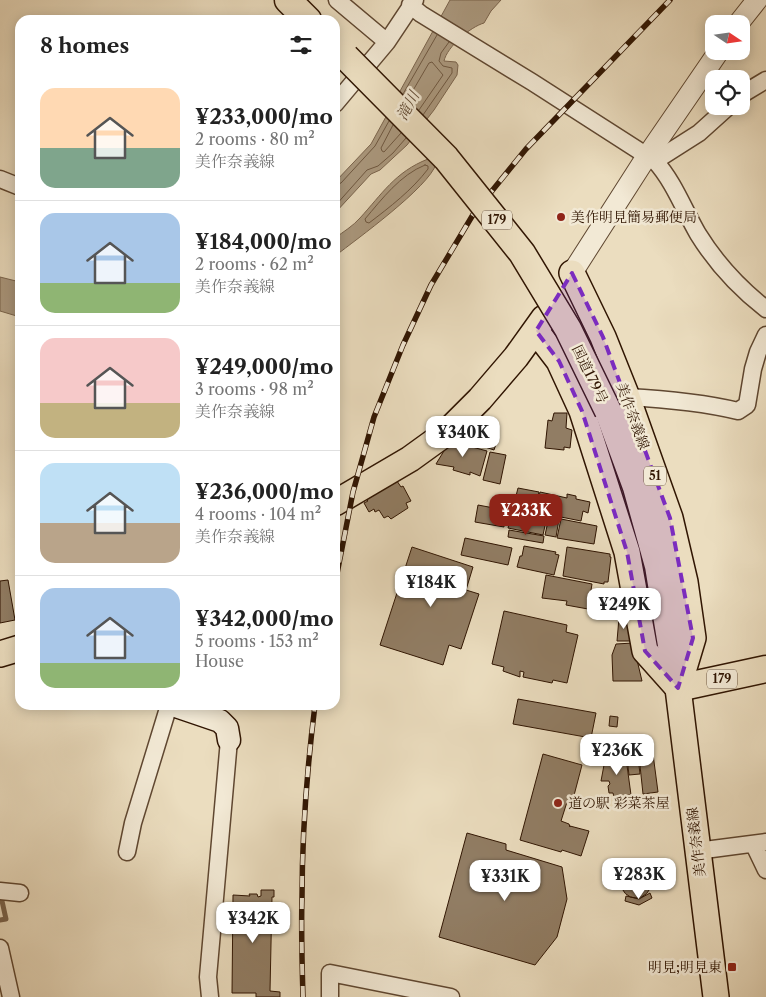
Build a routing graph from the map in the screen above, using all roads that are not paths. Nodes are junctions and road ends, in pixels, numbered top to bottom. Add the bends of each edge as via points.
1 (288, 0) edge
2 (337, 0) edge
3 (757, 0) edge
4 (415, 6) edge
5 (303, 15) edge
6 (745, 15) edge
7 (387, 42) junction
8 (340, 52) edge
9 (713, 60) edge
10 (766, 80) edge
11 (750, 90) edge
12 (340, 98) edge
13 (719, 115) edge
14 (651, 158) junction
15 (0, 179) edge
16 (15, 185) edge
17 (572, 273) junction
18 (766, 309) edge
19 (536, 331) junction
20 (766, 335) edge
21 (618, 404) junction
22 (582, 411) junction
23 (340, 500) edge
24 (15, 650) edge
25 (0, 654) edge
26 (766, 669) edge
27 (678, 688) junction
28 (169, 710) edge
29 (186, 710) edge
30 (230, 740) joint
31 (760, 843) edge
32 (697, 851) junction
33 (127, 852) dead end
34 (766, 870) edge
35 (0, 891) edge
36 (20, 893) dead end
37 (0, 948) edge
38 (417, 994) edge
39 (11, 997) edge
40 (210, 997) edge
41 (330, 997) edge
42 (451, 997) edge
43 (716, 997) edge

1 - 5 highway
2 - 7 street
3 - 6 street
4 - 7 street
4 - 14 street
7 - 12 street
8 - 21 highway, 国道179号 / 179, bridge via 446,158 522,253
9 - 14 street
10 - 11 street
13 - 14 street via 699,133
14 - 17 street
14 - 18 street via 664,171 711,253 727,274
15 - 16 street
17 - 19 main road
17 - 21 main road, 美作奈義線 via 603,337
19 - 22 main road via 559,361
19 - 23 main road via 480,399 446,433 410,459
20 - 21 street via 753,369 747,405 738,411 686,402
21 - 22 street via 609,401
21 - 27 highway, 国道179号 / 179 via 658,566
22 - 27 main road via 627,552 645,651
24 - 25 main road
26 - 27 highway, 179
27 - 32 main road, 美作奈義線
28 - 33 street
29 - 30 main road via 220,721 227,728
30 - 40 street via 208,977
31 - 32 street
31 - 34 street
32 - 43 main road, 美作奈義線
35 - 36 street
37 - 39 street
38 - 41 street via 330,973
38 - 42 street

